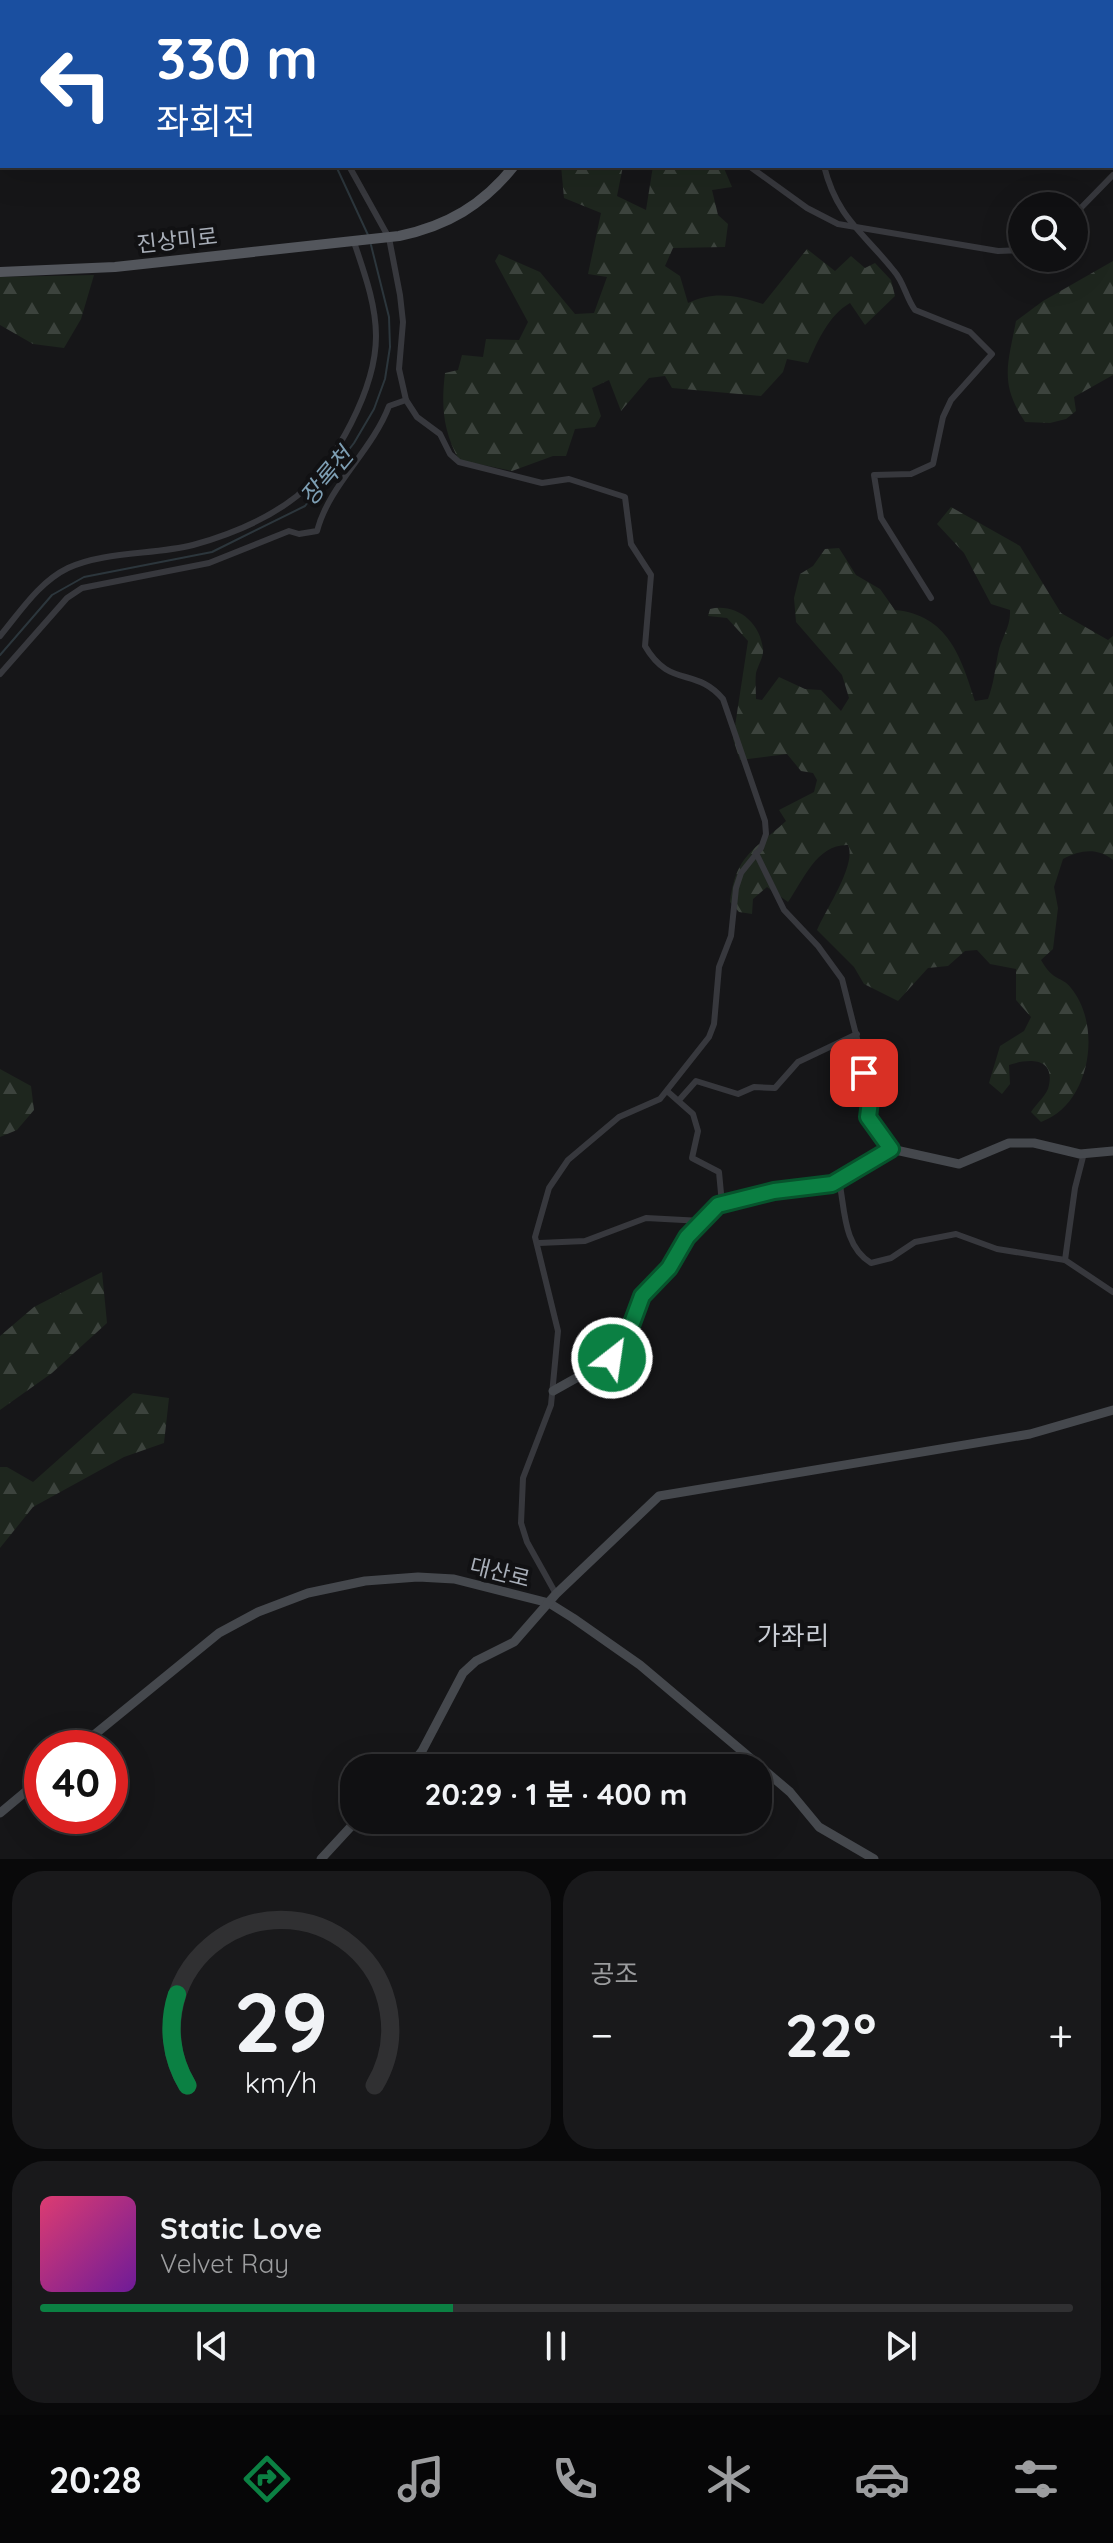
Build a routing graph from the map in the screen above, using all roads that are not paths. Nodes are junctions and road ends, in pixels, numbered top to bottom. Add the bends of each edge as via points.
1 (350, 168) edge
2 (512, 168) edge
3 (752, 168) edge
4 (825, 168) edge
5 (1113, 175) edge
6 (1088, 201) edge
7 (852, 228) junction
8 (387, 238) junction
9 (356, 242) junction
10 (1008, 251) edge
11 (0, 272) edge
12 (406, 400) junction
13 (931, 598) dead end
14 (0, 636) edge
15 (0, 674) edge
16 (756, 853) junction
17 (857, 1034) junction
18 (667, 1091) junction
19 (680, 1099) junction
20 (891, 1149) junction
21 (1113, 1151) edge
22 (1084, 1153) junction
23 (839, 1180) junction
24 (722, 1204) junction
25 (702, 1221) junction
26 (539, 1243) junction
27 (1065, 1260) junction
28 (1113, 1292) edge
29 (553, 1391) junction
30 (1113, 1410) edge
31 (556, 1594) junction
32 (549, 1603) junction
33 (100, 1730) edge
34 (420, 1754) edge
35 (24, 1793) edge
36 (0, 1813) edge
37 (344, 1834) edge
38 (321, 1859) edge
39 (874, 1859) edge

1 - 8 street
2 - 8 main road via 470,209 443,224
3 - 7 street via 827,220
4 - 7 street
5 - 6 street
7 - 10 street
7 - 13 street via 895,272 915,310 970,332 992,354 951,400 933,464 911,474 874,475 881,518
8 - 9 main road, 진상미로
8 - 12 street via 403,322 399,369
9 - 11 main road, 진상미로 via 115,267
9 - 14 street via 373,304 373,367 357,411 308,486 261,518 210,540 67,568 38,590
12 - 15 street via 389,406 317,531 289,531 209,563 82,588
12 - 16 street via 459,462 542,483 569,479 625,497 631,544 651,575 645,646 663,671 713,687 723,699 765,821 766,834
16 - 17 street via 784,910 842,979
16 - 18 street via 736,888 731,936 719,967 714,1024
17 - 19 street via 798,1062 775,1088 754,1087 738,1094 696,1081
17 - 20 street via 871,1094 868,1117
18 - 19 street
18 - 26 street via 649,1107 619,1117 568,1160 549,1188 535,1237
19 - 24 street via 697,1124 692,1158 719,1172
20 - 22 street via 959,1164 1009,1143
20 - 23 street
21 - 22 street
22 - 27 street
23 - 24 street
23 - 27 street via 848,1230 861,1257 871,1263 891,1258 915,1242 956,1234 997,1249
24 - 25 street
25 - 26 street via 646,1218 585,1241
25 - 29 street via 642,1296 625,1342 612,1358
26 - 29 street via 558,1331
27 - 28 street
29 - 31 street via 519,1499 527,1542
30 - 31 street via 1030,1434 659,1496
31 - 32 street
32 - 33 street, 대산로 via 427,1577 365,1581 308,1593 219,1633
32 - 34 street via 514,1642 463,1673
32 - 39 street, 대산로 via 640,1665 790,1792 819,1827
35 - 36 street
37 - 38 street

